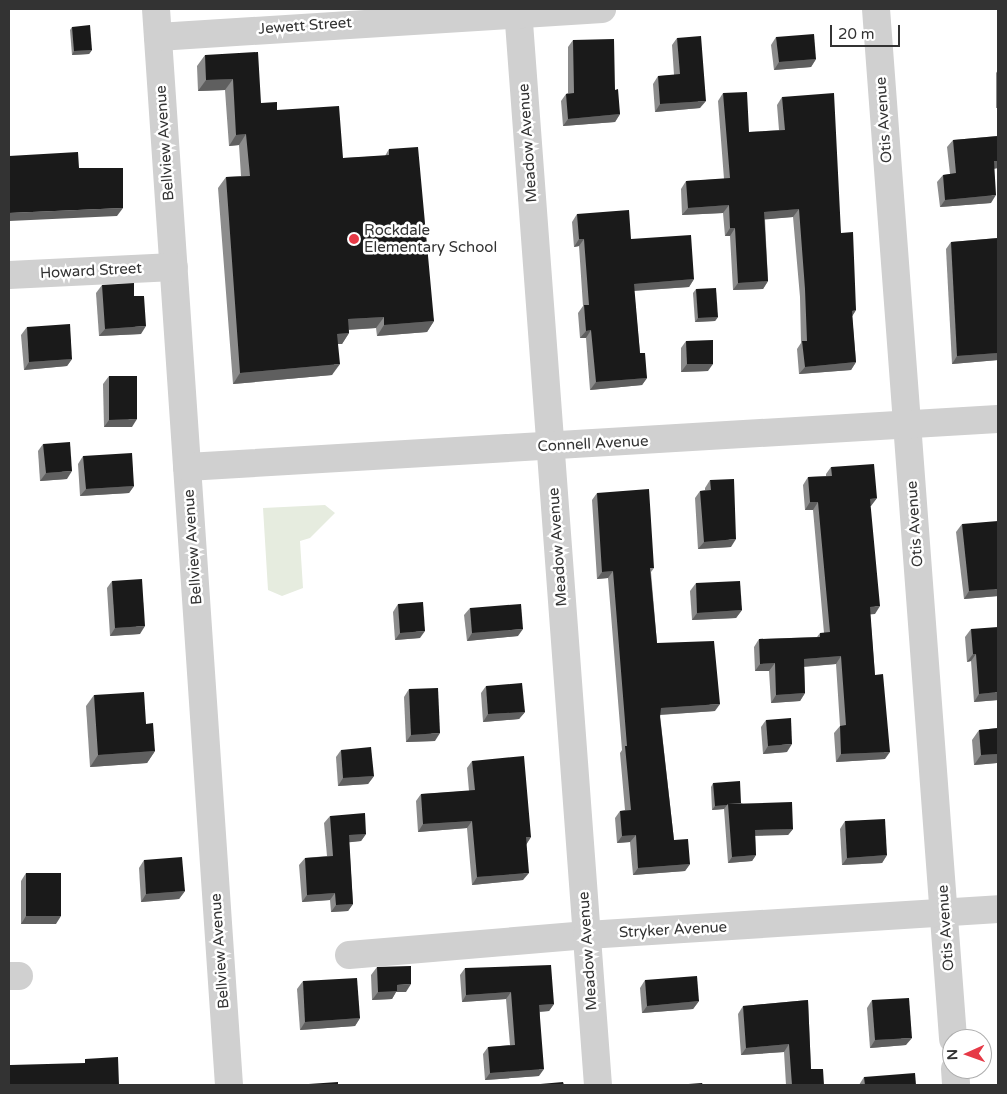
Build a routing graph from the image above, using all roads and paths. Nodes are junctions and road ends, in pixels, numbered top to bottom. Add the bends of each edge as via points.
1 (156, 9) edge
2 (602, 9) edge
3 (876, 9) edge
4 (519, 12) edge
5 (158, 37) junction
6 (174, 267) junction
7 (9, 275) edge
8 (998, 419) edge
9 (908, 425) junction
10 (550, 447) junction
11 (187, 467) junction
12 (998, 909) edge
13 (946, 912) junction
14 (587, 935) junction
15 (349, 955) dead end
16 (952, 1029) edge
17 (229, 1085) edge
18 (598, 1085) edge

1 - 5 street, Bellview Avenue
2 - 4 street, Jewett Street
3 - 9 street, Otis Avenue
4 - 5 street, Jewett Street
4 - 10 street, Meadow Avenue
5 - 6 street, Bellview Avenue
6 - 7 street, Howard Street
6 - 11 street, Bellview Avenue
8 - 9 street, Connell Avenue
9 - 10 street, Connell Avenue
9 - 13 street, Otis Avenue
10 - 11 street, Connell Avenue
10 - 14 street, Meadow Avenue
11 - 17 street, Bellview Avenue
12 - 13 street, Stryker Avenue
13 - 14 street, Stryker Avenue
13 - 16 street, Otis Avenue
14 - 15 street, Stryker Avenue
14 - 18 street, Meadow Avenue

